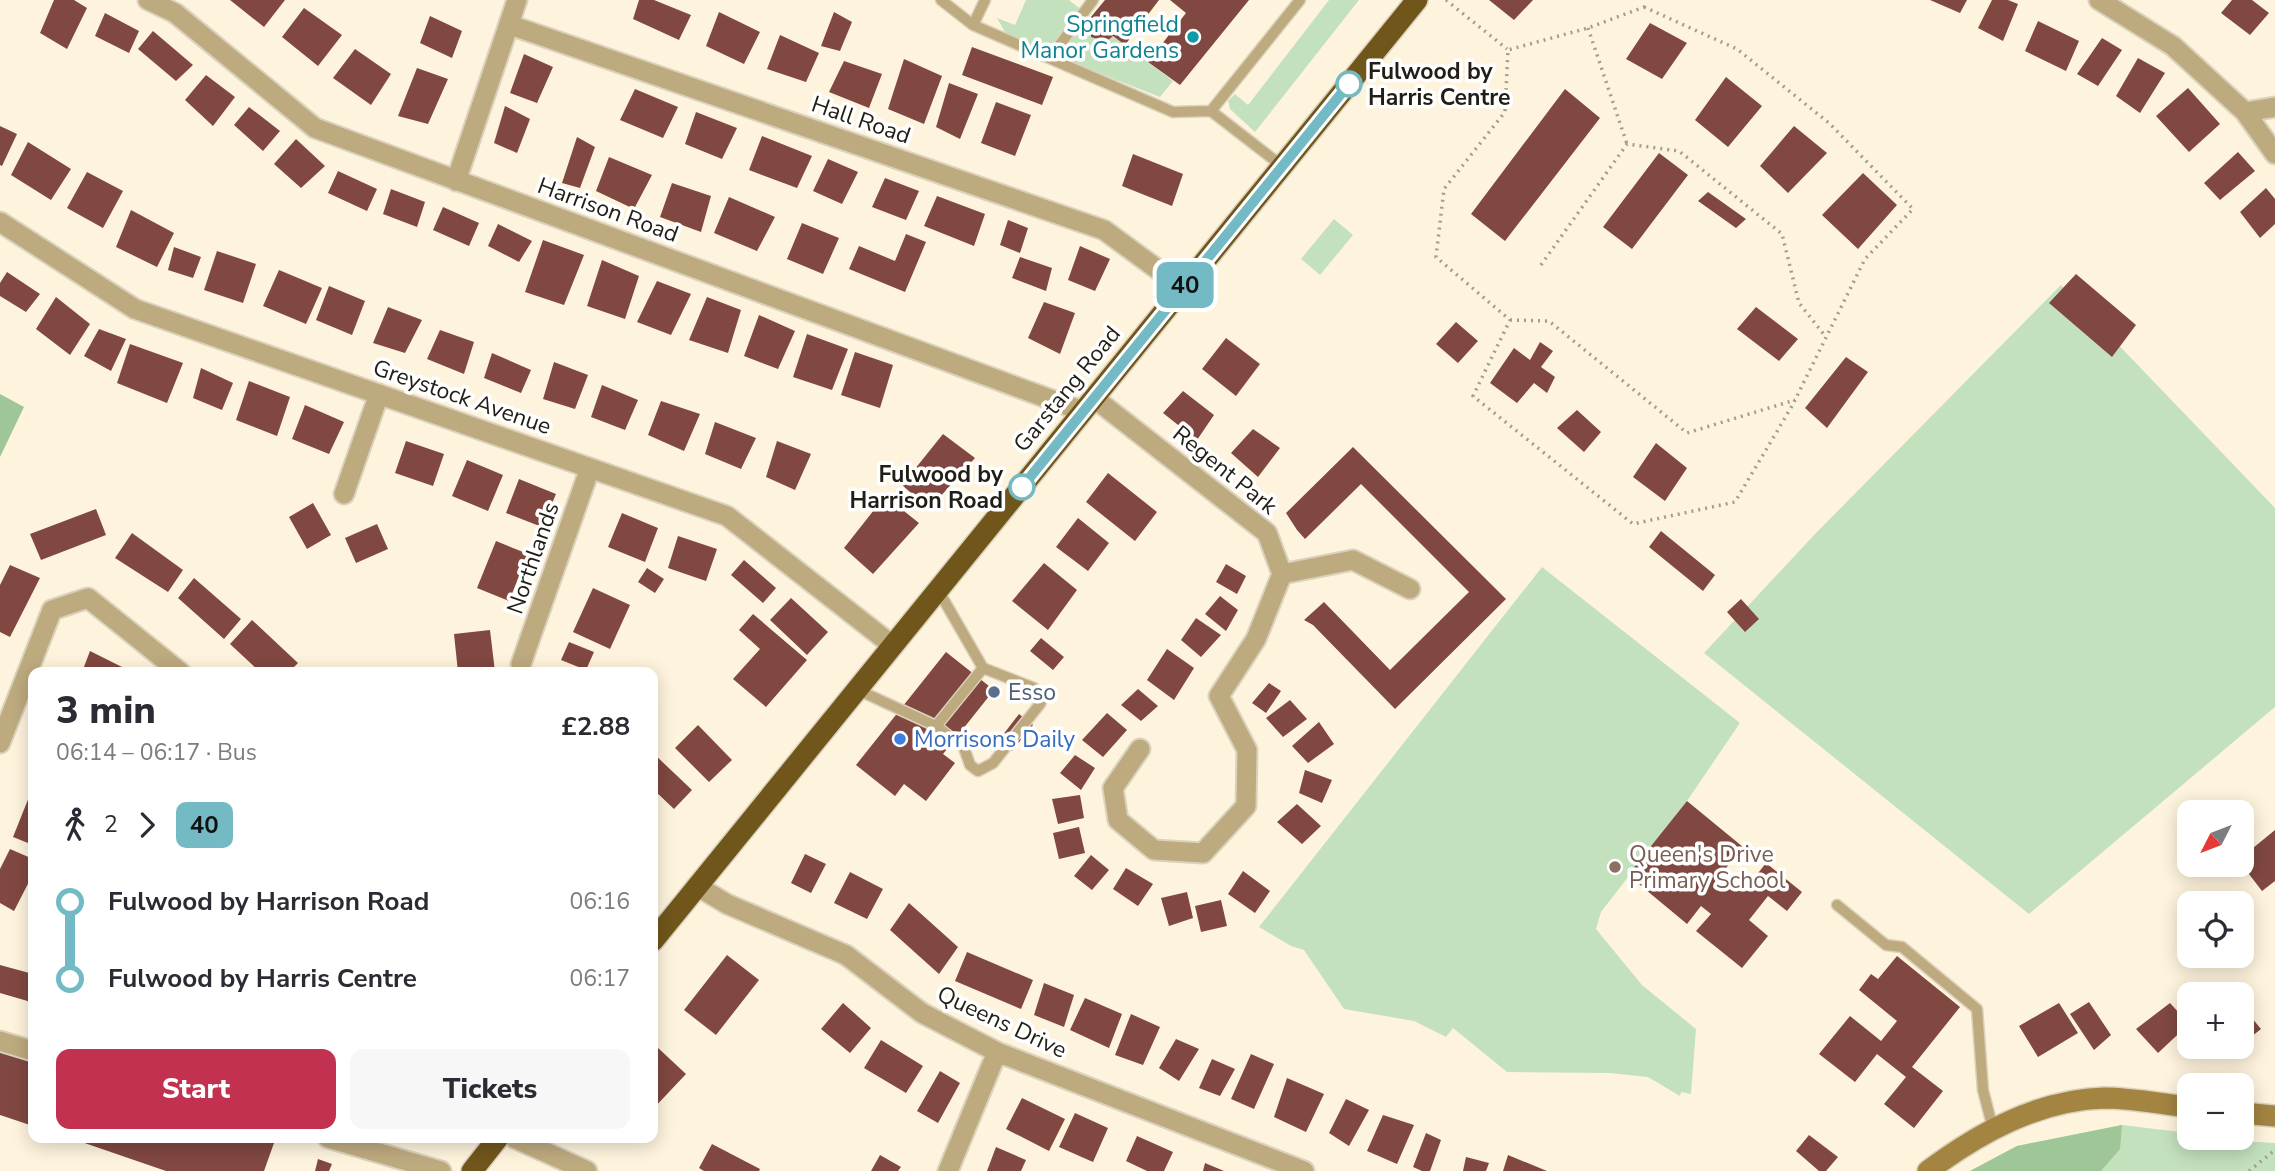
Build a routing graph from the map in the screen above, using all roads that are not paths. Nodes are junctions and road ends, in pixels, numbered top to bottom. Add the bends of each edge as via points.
1 (148, 0) edge
2 (517, 0) edge
3 (941, 0) edge
4 (985, 0) edge
5 (1093, 0) edge
6 (1300, 0) edge
7 (1417, 0) edge
8 (2099, 0) edge
9 (178, 6) edge
10 (510, 25) junction
11 (973, 26) junction
12 (1049, 58) junction
13 (2275, 107) edge
14 (1211, 111) junction
15 (2245, 112) junction
16 (2275, 154) edge
17 (1282, 166) junction
18 (456, 181) junction
19 (0, 222) edge
20 (1183, 288) junction
21 (379, 394) junction
22 (1088, 405) junction
23 (590, 468) junction
24 (344, 494) dead end
25 (1282, 574) junction
26 (938, 589) junction
27 (1409, 589) dead end
28 (892, 645) junction
29 (521, 664) dead end
30 (30, 667) edge
31 (174, 667) edge
32 (983, 668) junction
33 (28, 672) edge
34 (856, 689) junction
35 (936, 726) junction
36 (0, 743) edge
37 (1140, 749) dead end
38 (697, 886) junction
39 (1837, 905) dead end
40 (658, 932) edge
41 (0, 1041) edge
42 (28, 1049) edge
43 (997, 1052) junction
44 (2177, 1106) edge
45 (2254, 1114) edge
46 (2275, 1116) edge
47 (1993, 1129) junction
48 (345, 1143) edge
49 (494, 1143) edge
50 (525, 1143) edge
51 (1299, 1170) edge
52 (441, 1171) edge
53 (472, 1171) edge
54 (587, 1171) edge
55 (948, 1171) edge
56 (1928, 1171) edge

1 - 9 street, Harrison Road
2 - 10 street
3 - 11 lane
4 - 11 lane
5 - 12 lane
6 - 14 lane
7 - 17 highway, Garstang Road
8 - 15 street via 2173,46
9 - 18 street, Harrison Road via 315,128
10 - 18 street
10 - 20 street, Hall Road via 1104,230
11 - 12 lane
12 - 14 lane via 1173,112
13 - 15 street
14 - 17 lane
15 - 16 street
17 - 20 highway, Garstang Road
18 - 22 street, Harrison Road
19 - 21 street, Greystock Avenue via 135,309
20 - 22 highway, Garstang Road
21 - 23 street, Greystock Avenue
21 - 24 street
22 - 25 street, Regent Park via 1267,533
22 - 26 highway, Garstang Road
23 - 28 street, Greystock Avenue via 727,516
23 - 29 street, Northlands
25 - 27 street via 1353,560
25 - 37 street via 1256,639 1219,696 1247,750 1246,806 1203,853 1154,850 1118,820 1113,788
26 - 28 highway, Garstang Road
26 - 32 lane
28 - 34 highway, Garstang Road
30 - 31 street via 52,611 88,598
32 - 35 lane
32 - 35 lane via 1043,696 993,763 978,771 970,765 964,748
33 - 36 street
34 - 35 lane
34 - 38 highway, Garstang Road
38 - 40 highway, Garstang Road
38 - 43 street, Queens Drive via 727,904 846,955 922,1013
39 - 47 lane via 1886,945 1902,947 1976,1009 1983,1090
41 - 42 street
43 - 51 street, Queens Drive
43 - 55 street
44 - 47 street via 2104,1098 2053,1105
45 - 46 street
47 - 56 street
48 - 52 street
49 - 53 highway
50 - 54 street

